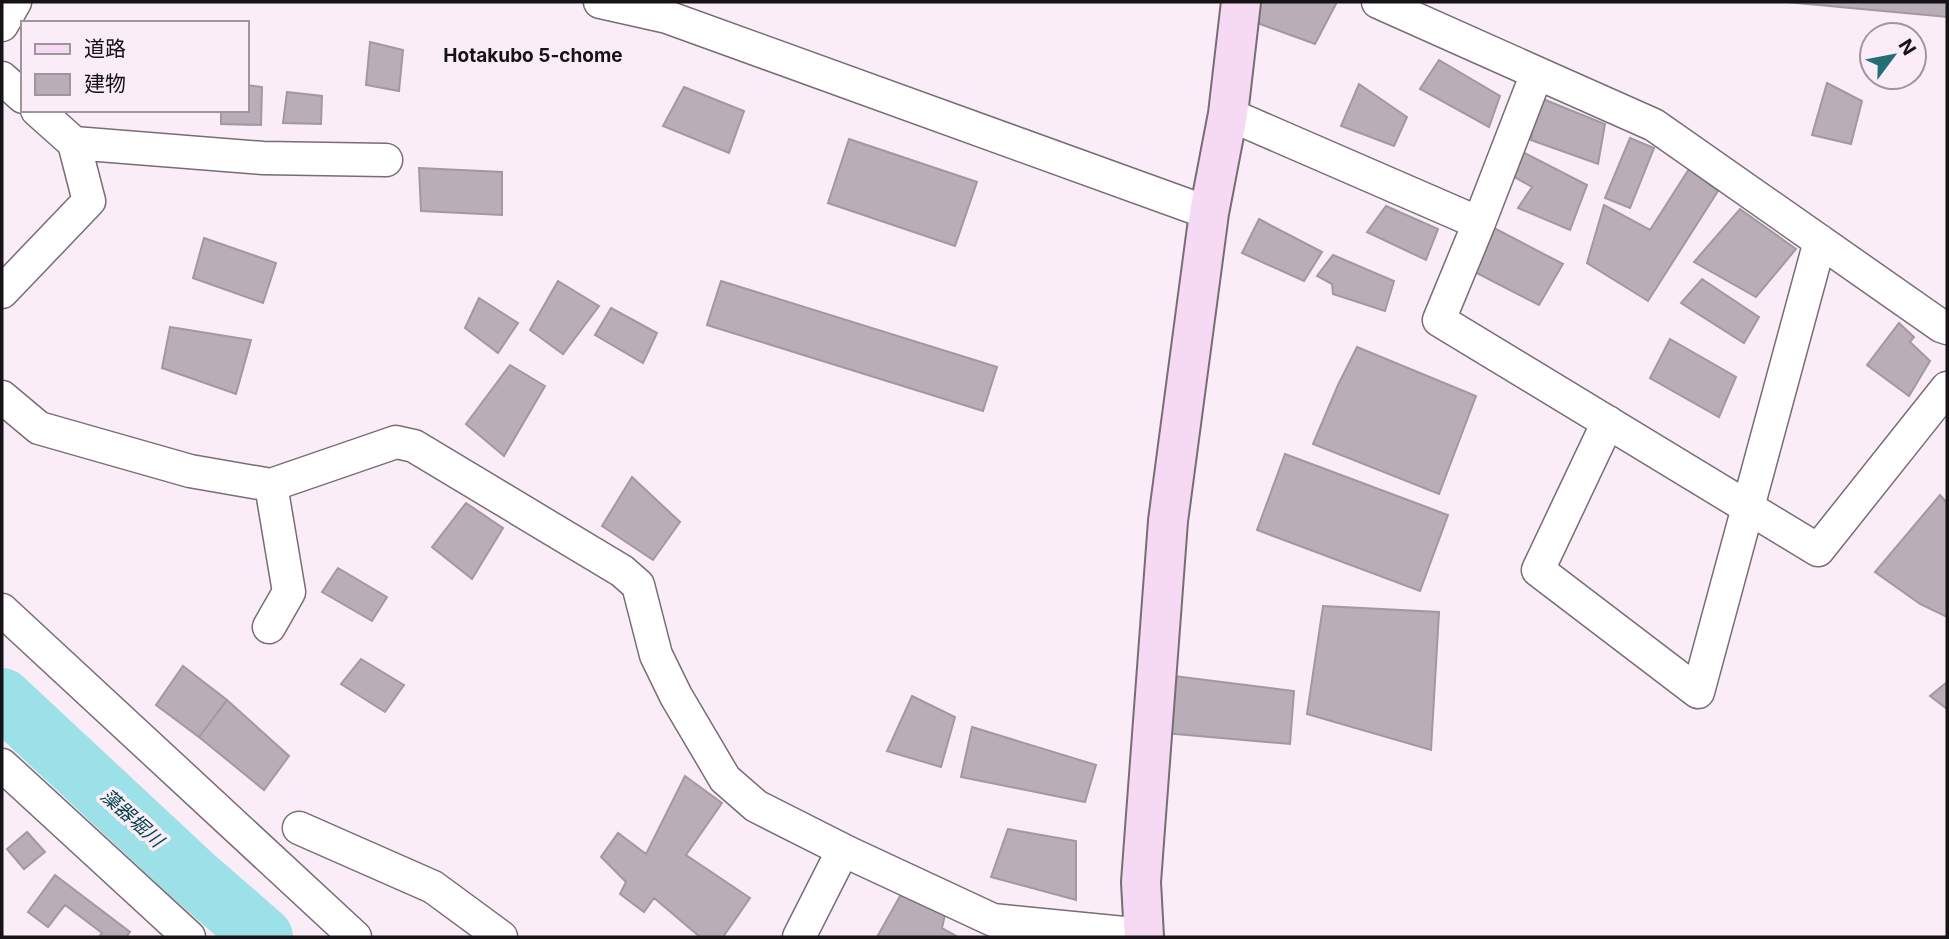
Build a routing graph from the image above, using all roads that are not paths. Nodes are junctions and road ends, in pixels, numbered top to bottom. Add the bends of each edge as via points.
1 (15, 2) edge
2 (600, 2) edge
3 (1241, 2) edge
4 (1378, 2) edge
5 (2, 25) edge
6 (1537, 73) junction
7 (2, 78) edge
8 (21, 95) edge
9 (39, 112) edge
10 (1228, 114) junction
11 (74, 143) junction
12 (386, 160) dead end
13 (1209, 213) junction
14 (1479, 223) junction
15 (1820, 241) junction
16 (2, 292) edge
17 (1945, 334) edge
18 (1947, 388) edge
19 (2, 397) edge
20 (1608, 422) junction
21 (271, 485) junction
22 (1749, 509) junction
23 (2, 610) edge
24 (268, 626) dead end
25 (2, 765) edge
26 (299, 828) dead end
27 (843, 850) junction
28 (1144, 936) edge
29 (189, 937) edge
30 (355, 937) edge
31 (501, 937) edge
32 (799, 937) edge

1 - 5 street
2 - 13 street via 667,17
3 - 10 street
4 - 6 street
6 - 14 street
6 - 15 street via 1654,125
7 - 8 street
9 - 11 street
10 - 13 street
10 - 14 street
11 - 12 street via 263,158
11 - 16 street via 89,201
13 - 28 street via 1168,521 1142,882
14 - 20 street via 1439,320
15 - 17 street
15 - 22 street
18 - 22 street via 1818,550
19 - 21 street via 39,428 190,471
20 - 22 street
20 - 22 street via 1538,570 1699,692
21 - 24 street via 289,593
21 - 27 street via 396,443 414,446 622,571 638,585 656,655 725,779 756,806
23 - 30 street
25 - 29 street
26 - 31 street via 433,887
27 - 28 street via 993,920
27 - 32 street

